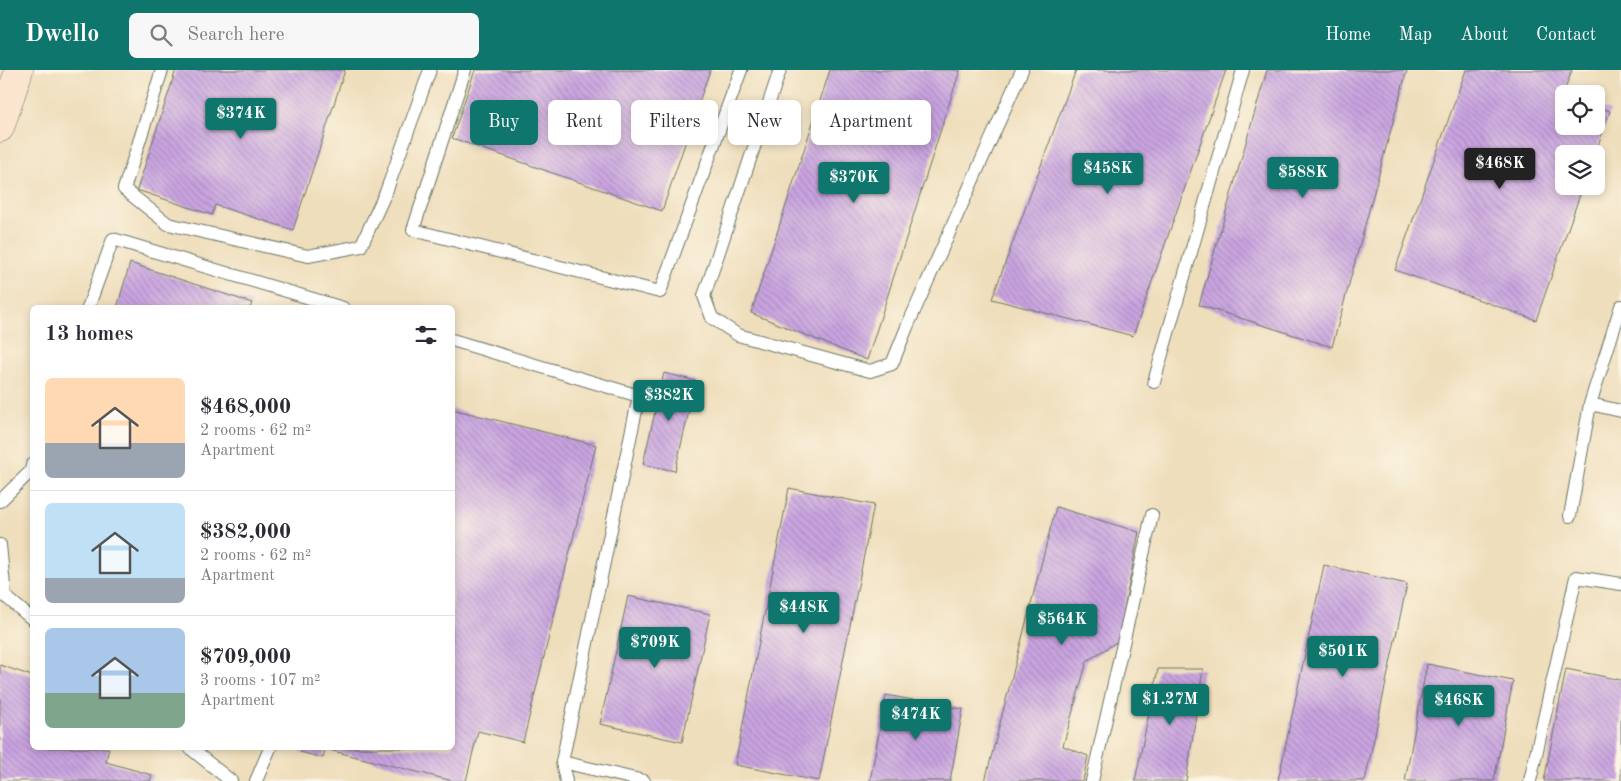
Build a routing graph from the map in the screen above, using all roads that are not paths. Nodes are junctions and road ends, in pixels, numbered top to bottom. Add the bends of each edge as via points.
1 (19, 70) edge
2 (162, 70) edge
3 (430, 70) edge
4 (465, 70) edge
5 (741, 70) edge
6 (780, 70) edge
7 (1022, 70) edge
8 (1243, 70) edge
9 (0, 128) edge
10 (89, 305) edge
11 (333, 305) edge
12 (1621, 306) edge
13 (455, 341) edge
14 (1154, 382) dead end
15 (1590, 404) junction
16 (1621, 411) edge
17 (30, 472) edge
18 (0, 500) edge
19 (1152, 515) dead end
20 (1570, 516) dead end
21 (0, 545) edge
22 (1621, 584) edge
23 (2, 598) edge
24 (30, 618) edge
25 (192, 750) edge
26 (269, 750) edge
27 (562, 762) junction
28 (231, 781) edge
29 (256, 781) edge
30 (566, 781) edge
31 (644, 781) edge
32 (1092, 781) edge
33 (1530, 781) edge

1 - 9 main road
2 - 3 lane via 124,189 168,224 308,256 361,246 386,192
4 - 5 lane via 413,230 660,292
6 - 7 lane via 704,296 712,318 738,335 870,371 892,364
8 - 14 lane
10 - 11 lane via 113,239
12 - 15 lane
13 - 27 lane via 639,396
15 - 16 lane
15 - 20 lane
17 - 18 lane
19 - 32 lane
21 - 23 lane
22 - 33 lane via 1576,577
23 - 24 lane
25 - 28 lane
26 - 29 lane
27 - 30 lane
27 - 31 lane

